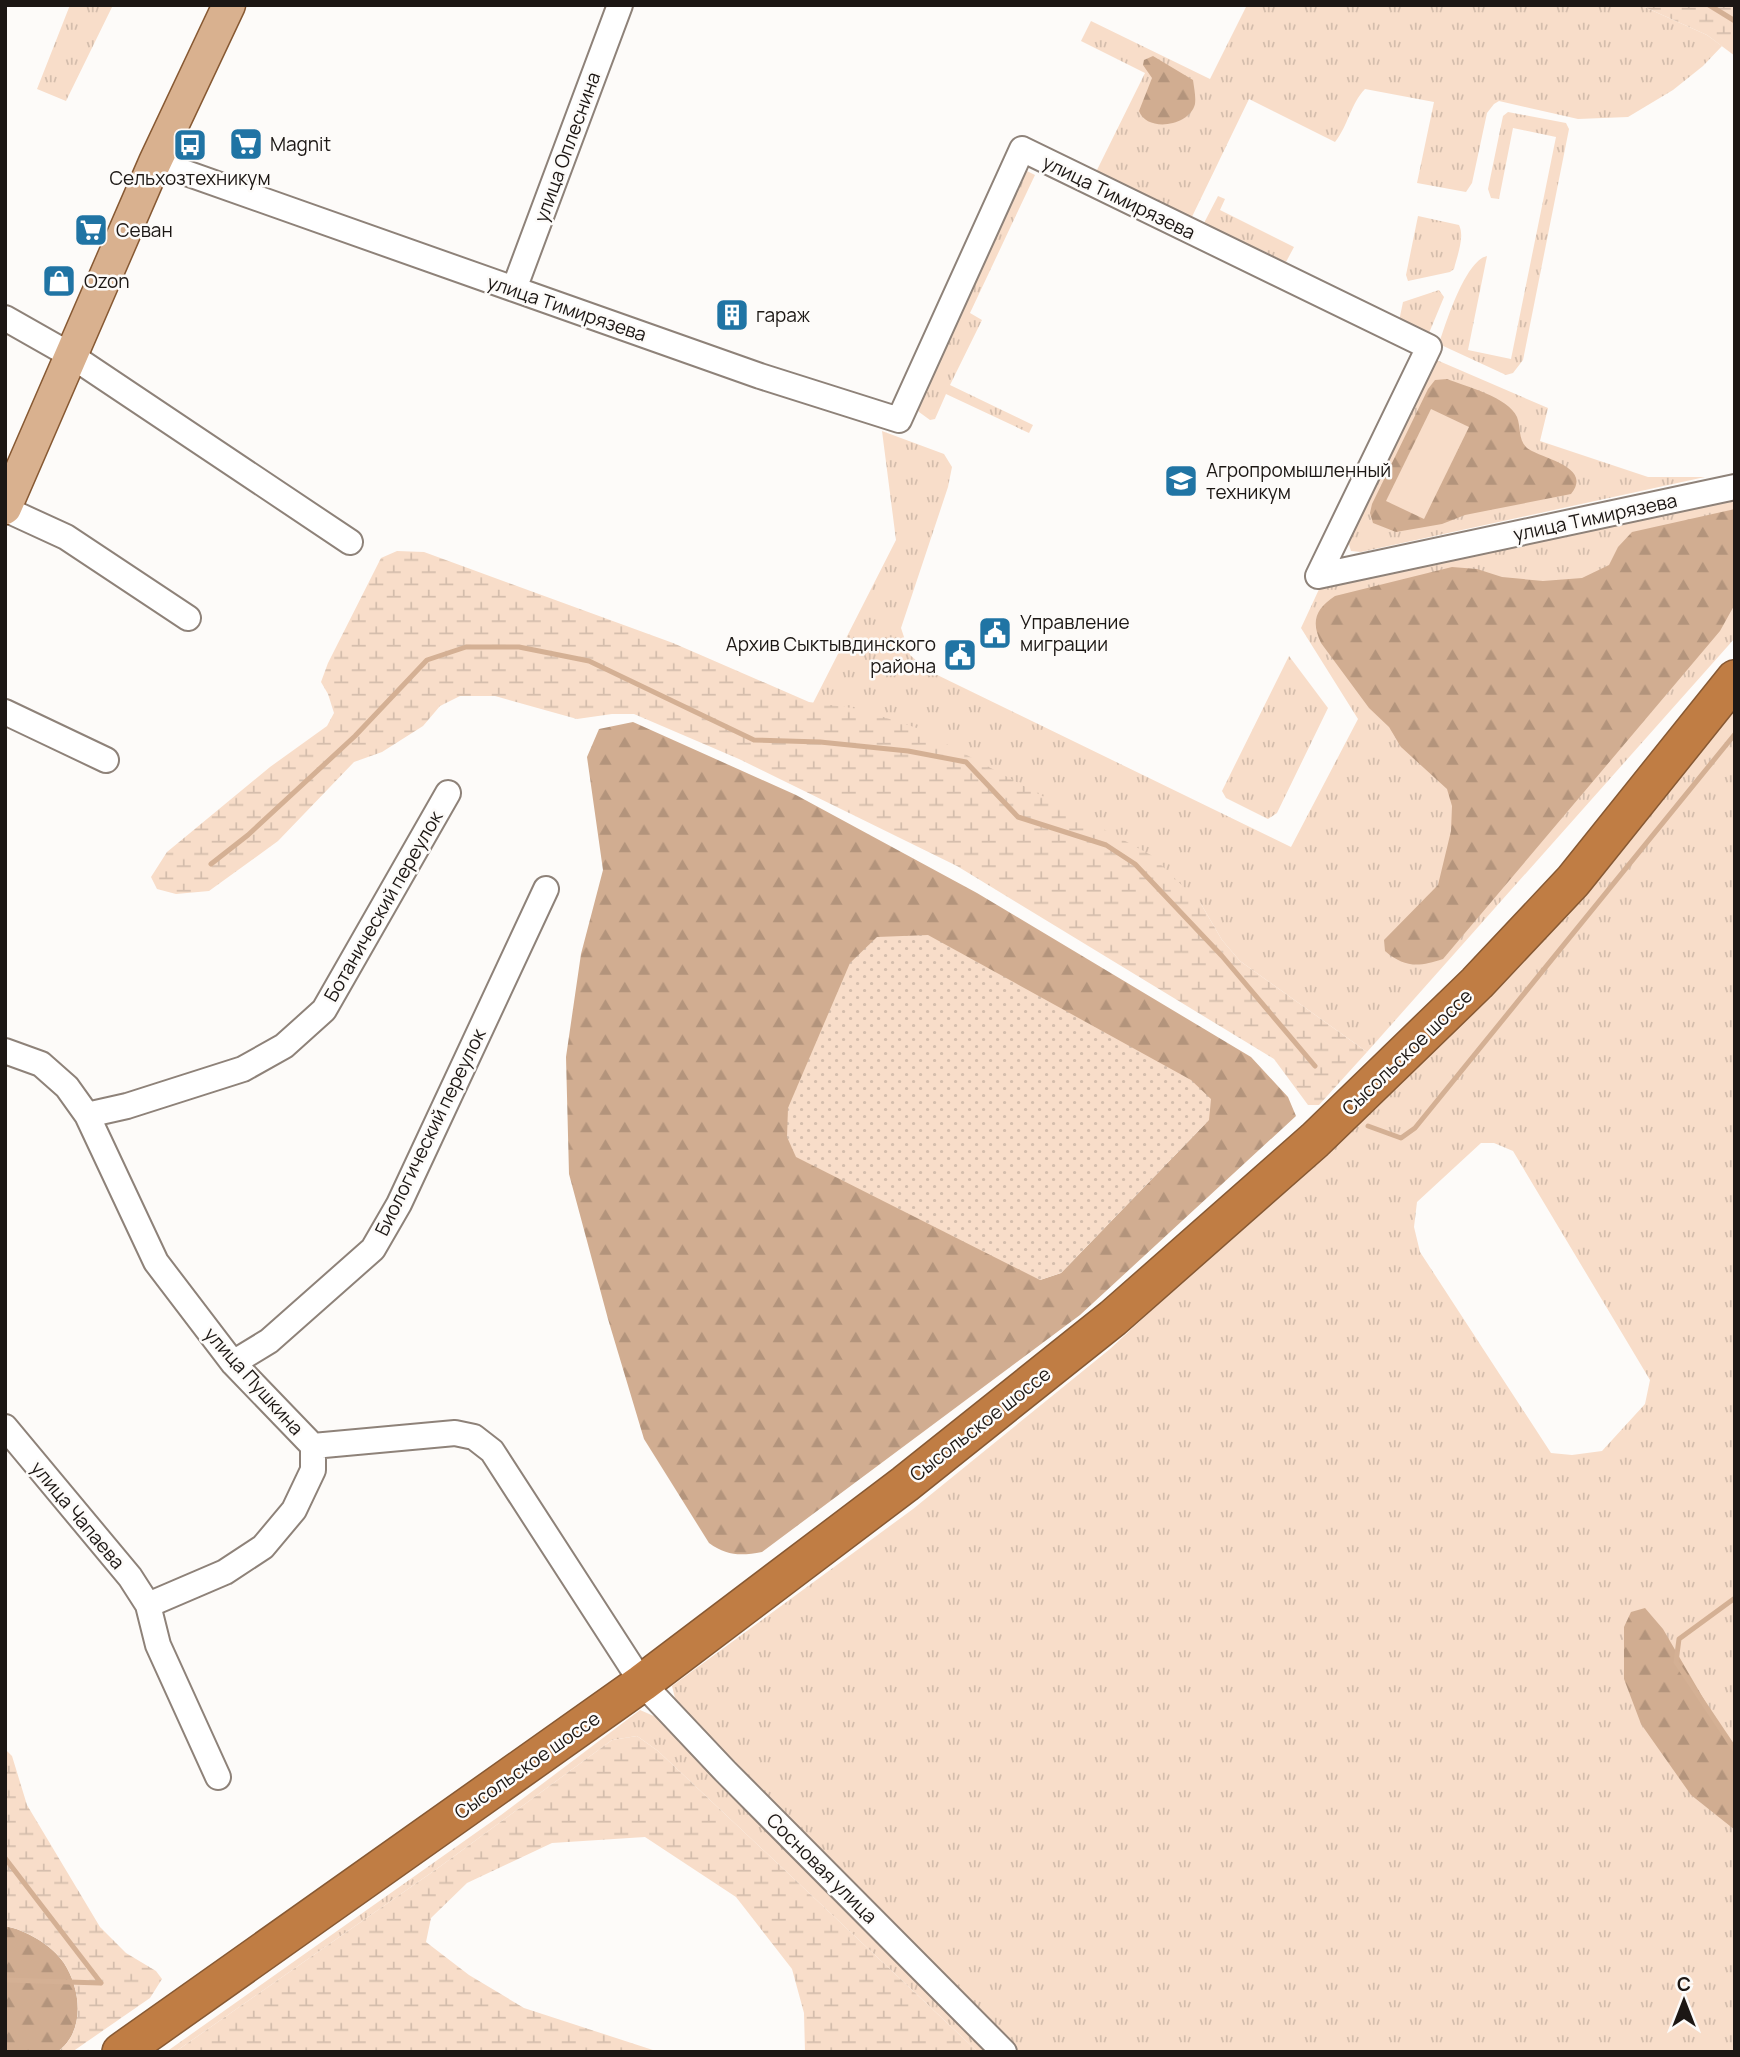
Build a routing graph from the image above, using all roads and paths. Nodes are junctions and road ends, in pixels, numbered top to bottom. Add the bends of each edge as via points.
1 (229, 5) edge
2 (620, 5) edge
3 (155, 162) junction
4 (514, 289) junction
5 (5, 318) edge
6 (72, 356) junction
7 (1735, 486) edge
8 (5, 508) edge
9 (350, 542) dead end
10 (188, 618) dead end
11 (1735, 679) edge
12 (5, 712) edge
13 (106, 760) dead end
14 (448, 793) dead end
15 (546, 889) dead end
16 (5, 1052) edge
17 (87, 1115) junction
18 (233, 1363) junction
19 (5, 1427) edge
20 (313, 1446) junction
21 (148, 1605) junction
22 (642, 1683) junction
23 (218, 1777) dead end
24 (121, 2052) edge
25 (1004, 2052) edge

1 - 3 main road
2 - 4 street, улица Оплеснина
3 - 4 street, улица Тимирязева
3 - 6 main road
4 - 7 street, улица Тимирязева via 899,420 1022,149 1429,347 1318,576
5 - 6 street
6 - 8 main road
6 - 9 street
8 - 10 street via 65,537
11 - 22 highway, Сысольское шоссе via 1573,881 1477,984 1315,1140 1095,1333
12 - 13 street
14 - 17 street, Ботанический переулок via 324,1010 284,1046 243,1069
15 - 18 street, Биологический переулок via 399,1204 373,1249 269,1341
16 - 17 street, улица Пушкина via 41,1064 67,1087
17 - 18 street, улица Пушкина via 156,1262
18 - 20 street, улица Пушкина
19 - 21 street, улица Чапаева via 130,1577
20 - 21 street via 313,1470 294,1510 263,1547 225,1572
20 - 22 street, улица Пушкина via 454,1433 474,1437 492,1451
21 - 23 street, улица Чапаева via 158,1645
22 - 24 highway, Сысольское шоссе
22 - 25 street, Сосновая улица

